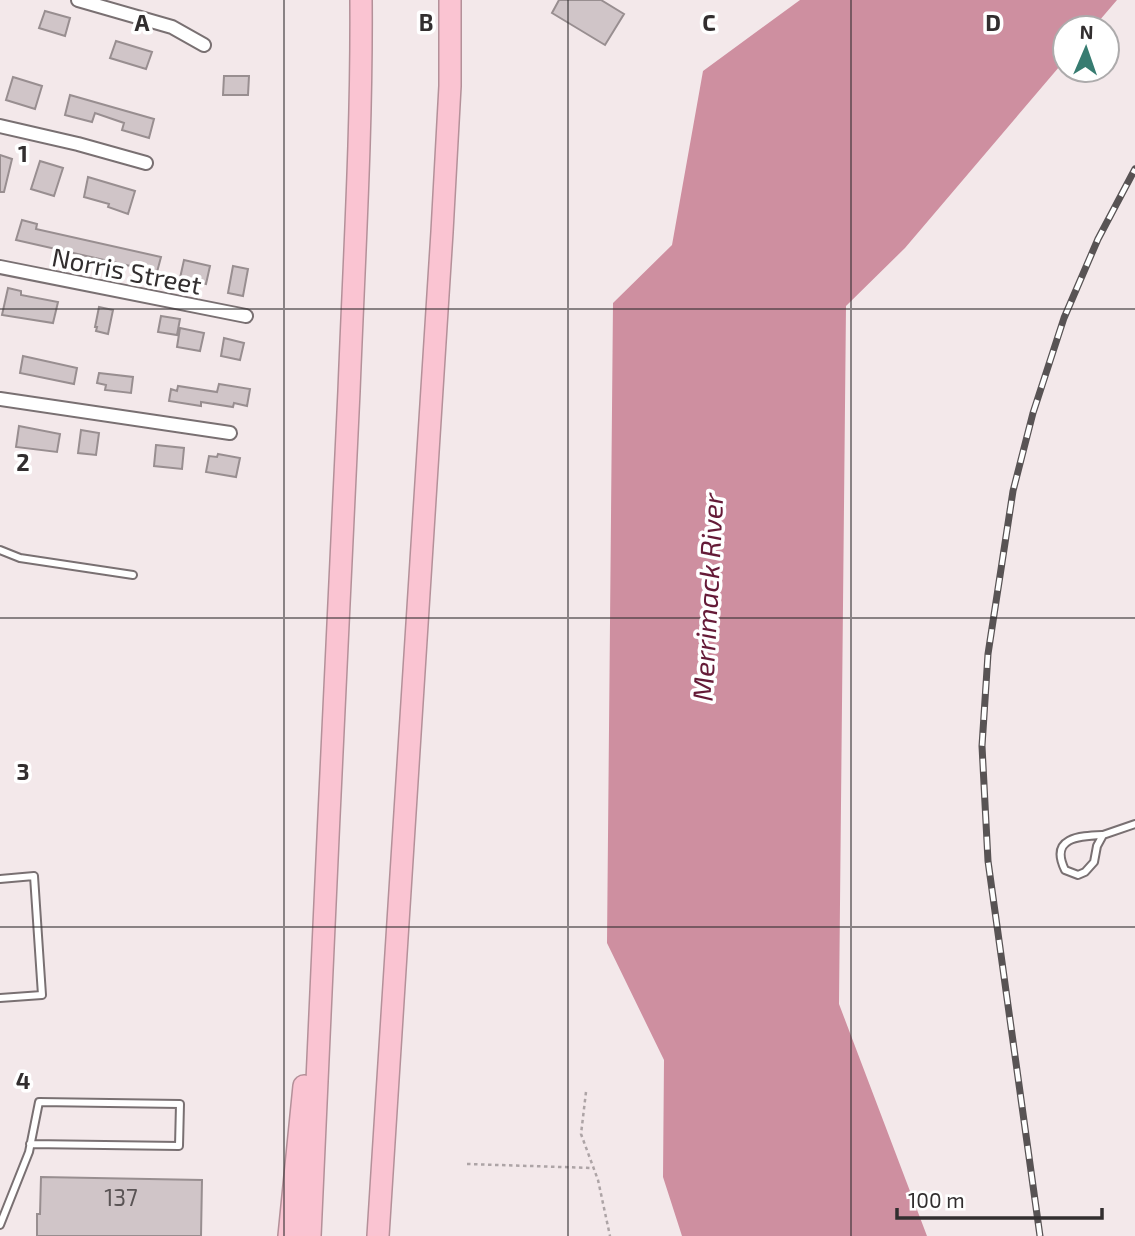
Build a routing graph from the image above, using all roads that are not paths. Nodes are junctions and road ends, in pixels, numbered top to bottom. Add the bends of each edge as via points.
1 (78, 0) edge
2 (361, 0) edge
3 (450, 0) edge
4 (204, 45) dead end
5 (0, 126) edge
6 (146, 163) dead end
7 (0, 267) edge
8 (246, 316) dead end
9 (0, 399) edge
10 (230, 433) dead end
11 (0, 550) edge
12 (133, 575) dead end
13 (1135, 824) edge
14 (1103, 835) junction
15 (0, 879) edge
16 (321, 956) junction
17 (0, 998) edge
18 (30, 1144) junction
19 (0, 1225) edge
20 (289, 1236) edge
21 (310, 1236) edge
22 (378, 1236) edge

1 - 4 street via 172,27
2 - 16 highway via 344,504
3 - 22 highway via 442,246
5 - 6 street
7 - 8 street, Norris Street
9 - 10 street
11 - 12 lane via 20,558
13 - 14 lane
14 - 14 lane via 1091,867 1078,875 1065,870 1061,850 1066,841
15 - 17 lane via 34,877 42,995
16 - 20 highway
16 - 21 highway
18 - 18 lane via 179,1146 180,1104 39,1102
18 - 19 lane

